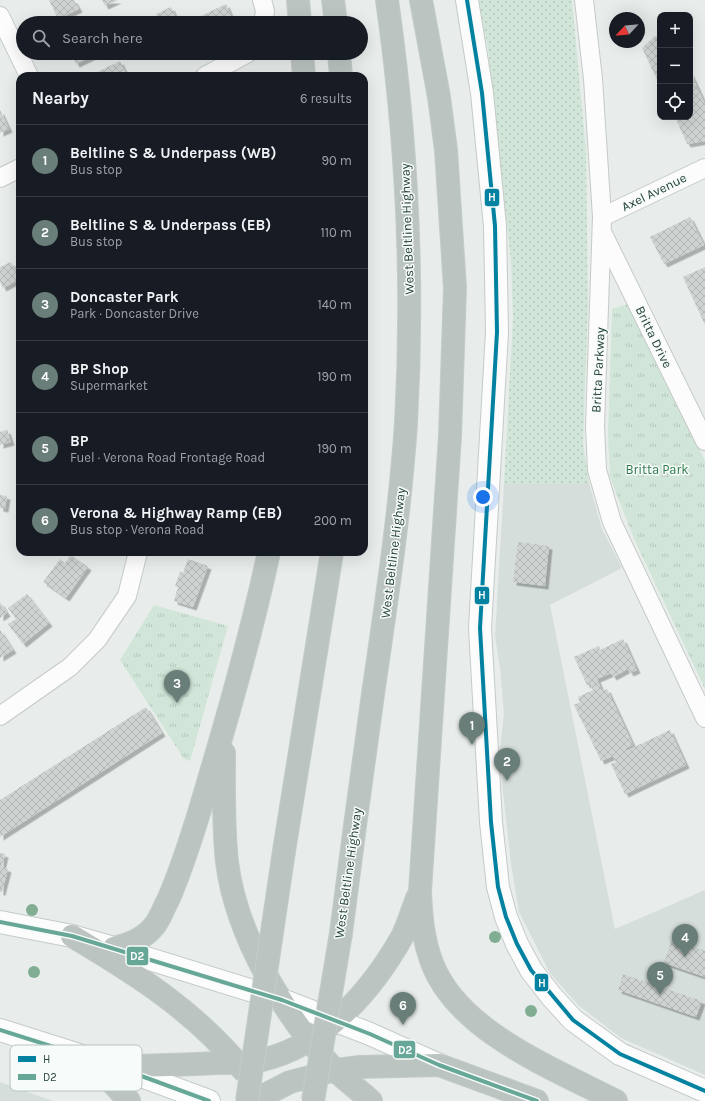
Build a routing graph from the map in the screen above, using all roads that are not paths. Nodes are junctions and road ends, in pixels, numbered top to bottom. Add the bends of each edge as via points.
1 (262, 0) edge
2 (298, 0) edge
3 (333, 0) edge
4 (388, 0) edge
5 (421, 0) edge
6 (467, 0) edge
7 (584, 0) edge
8 (0, 16) edge
9 (264, 16) edge
10 (299, 16) edge
11 (335, 16) edge
12 (16, 49) edge
13 (21, 60) edge
14 (235, 60) edge
15 (303, 60) edge
16 (340, 60) edge
17 (27, 72) edge
18 (212, 72) edge
19 (304, 72) edge
20 (341, 72) edge
21 (705, 168) edge
22 (16, 170) edge
23 (0, 178) edge
24 (602, 225) junction
25 (705, 441) edge
26 (137, 556) edge
27 (268, 556) edge
28 (331, 556) edge
29 (0, 716) edge
30 (705, 718) edge
31 (224, 730) junction
32 (420, 891) junction
33 (0, 922) edge
34 (72, 936) junction
35 (114, 948) junction
36 (282, 1000) junction
37 (335, 1021) junction
38 (0, 1030) edge
39 (309, 1039) junction
40 (45, 1045) edge
41 (237, 1062) junction
42 (439, 1065) junction
43 (142, 1066) edge
44 (336, 1070) junction
45 (142, 1076) edge
46 (705, 1090) edge
47 (119, 1091) edge
48 (258, 1099) edge
49 (129, 1101) edge
50 (208, 1101) edge
51 (313, 1101) edge
52 (370, 1101) edge
53 (537, 1101) edge
54 (616, 1101) edge

1 - 9 street
2 - 10 highway
3 - 11 highway
4 - 51 highway, West Beltline Highway, bridge via 396,57 407,202 409,293 406,422 392,568 341,933
5 - 32 highway via 446,150 455,288 450,436
6 - 46 street via 483,100 494,226 497,332 480,628 498,887 506,917 531,970 573,1020 620,1054
7 - 24 street, Britta Parkway via 594,79
8 - 12 street
13 - 17 street
14 - 18 street
15 - 19 highway
16 - 20 highway
21 - 24 street, Axel Avenue
22 - 23 street
24 - 25 street, Britta Drive
24 - 30 street, Britta Parkway via 595,426 597,470 612,522
26 - 29 street via 127,596 97,640 70,667
27 - 31 highway via 251,633
28 - 48 highway, bridge via 284,851
31 - 35 highway via 182,868 159,919 142,938
31 - 36 highway via 225,833 227,862 235,902 259,964
32 - 37 highway via 402,936 381,972
32 - 54 highway via 422,928 432,962 454,999 471,1018 503,1042
33 - 34 street
34 - 35 street
34 - 41 highway via 178,1004
35 - 36 street
36 - 37 street
36 - 39 highway
37 - 39 highway
37 - 42 street
38 - 40 street
39 - 41 highway via 292,1049 267,1058
39 - 44 highway
41 - 43 highway
41 - 48 highway
42 - 44 highway
42 - 53 highway
44 - 48 highway via 290,1082
44 - 52 highway
45 - 50 street
47 - 49 highway

